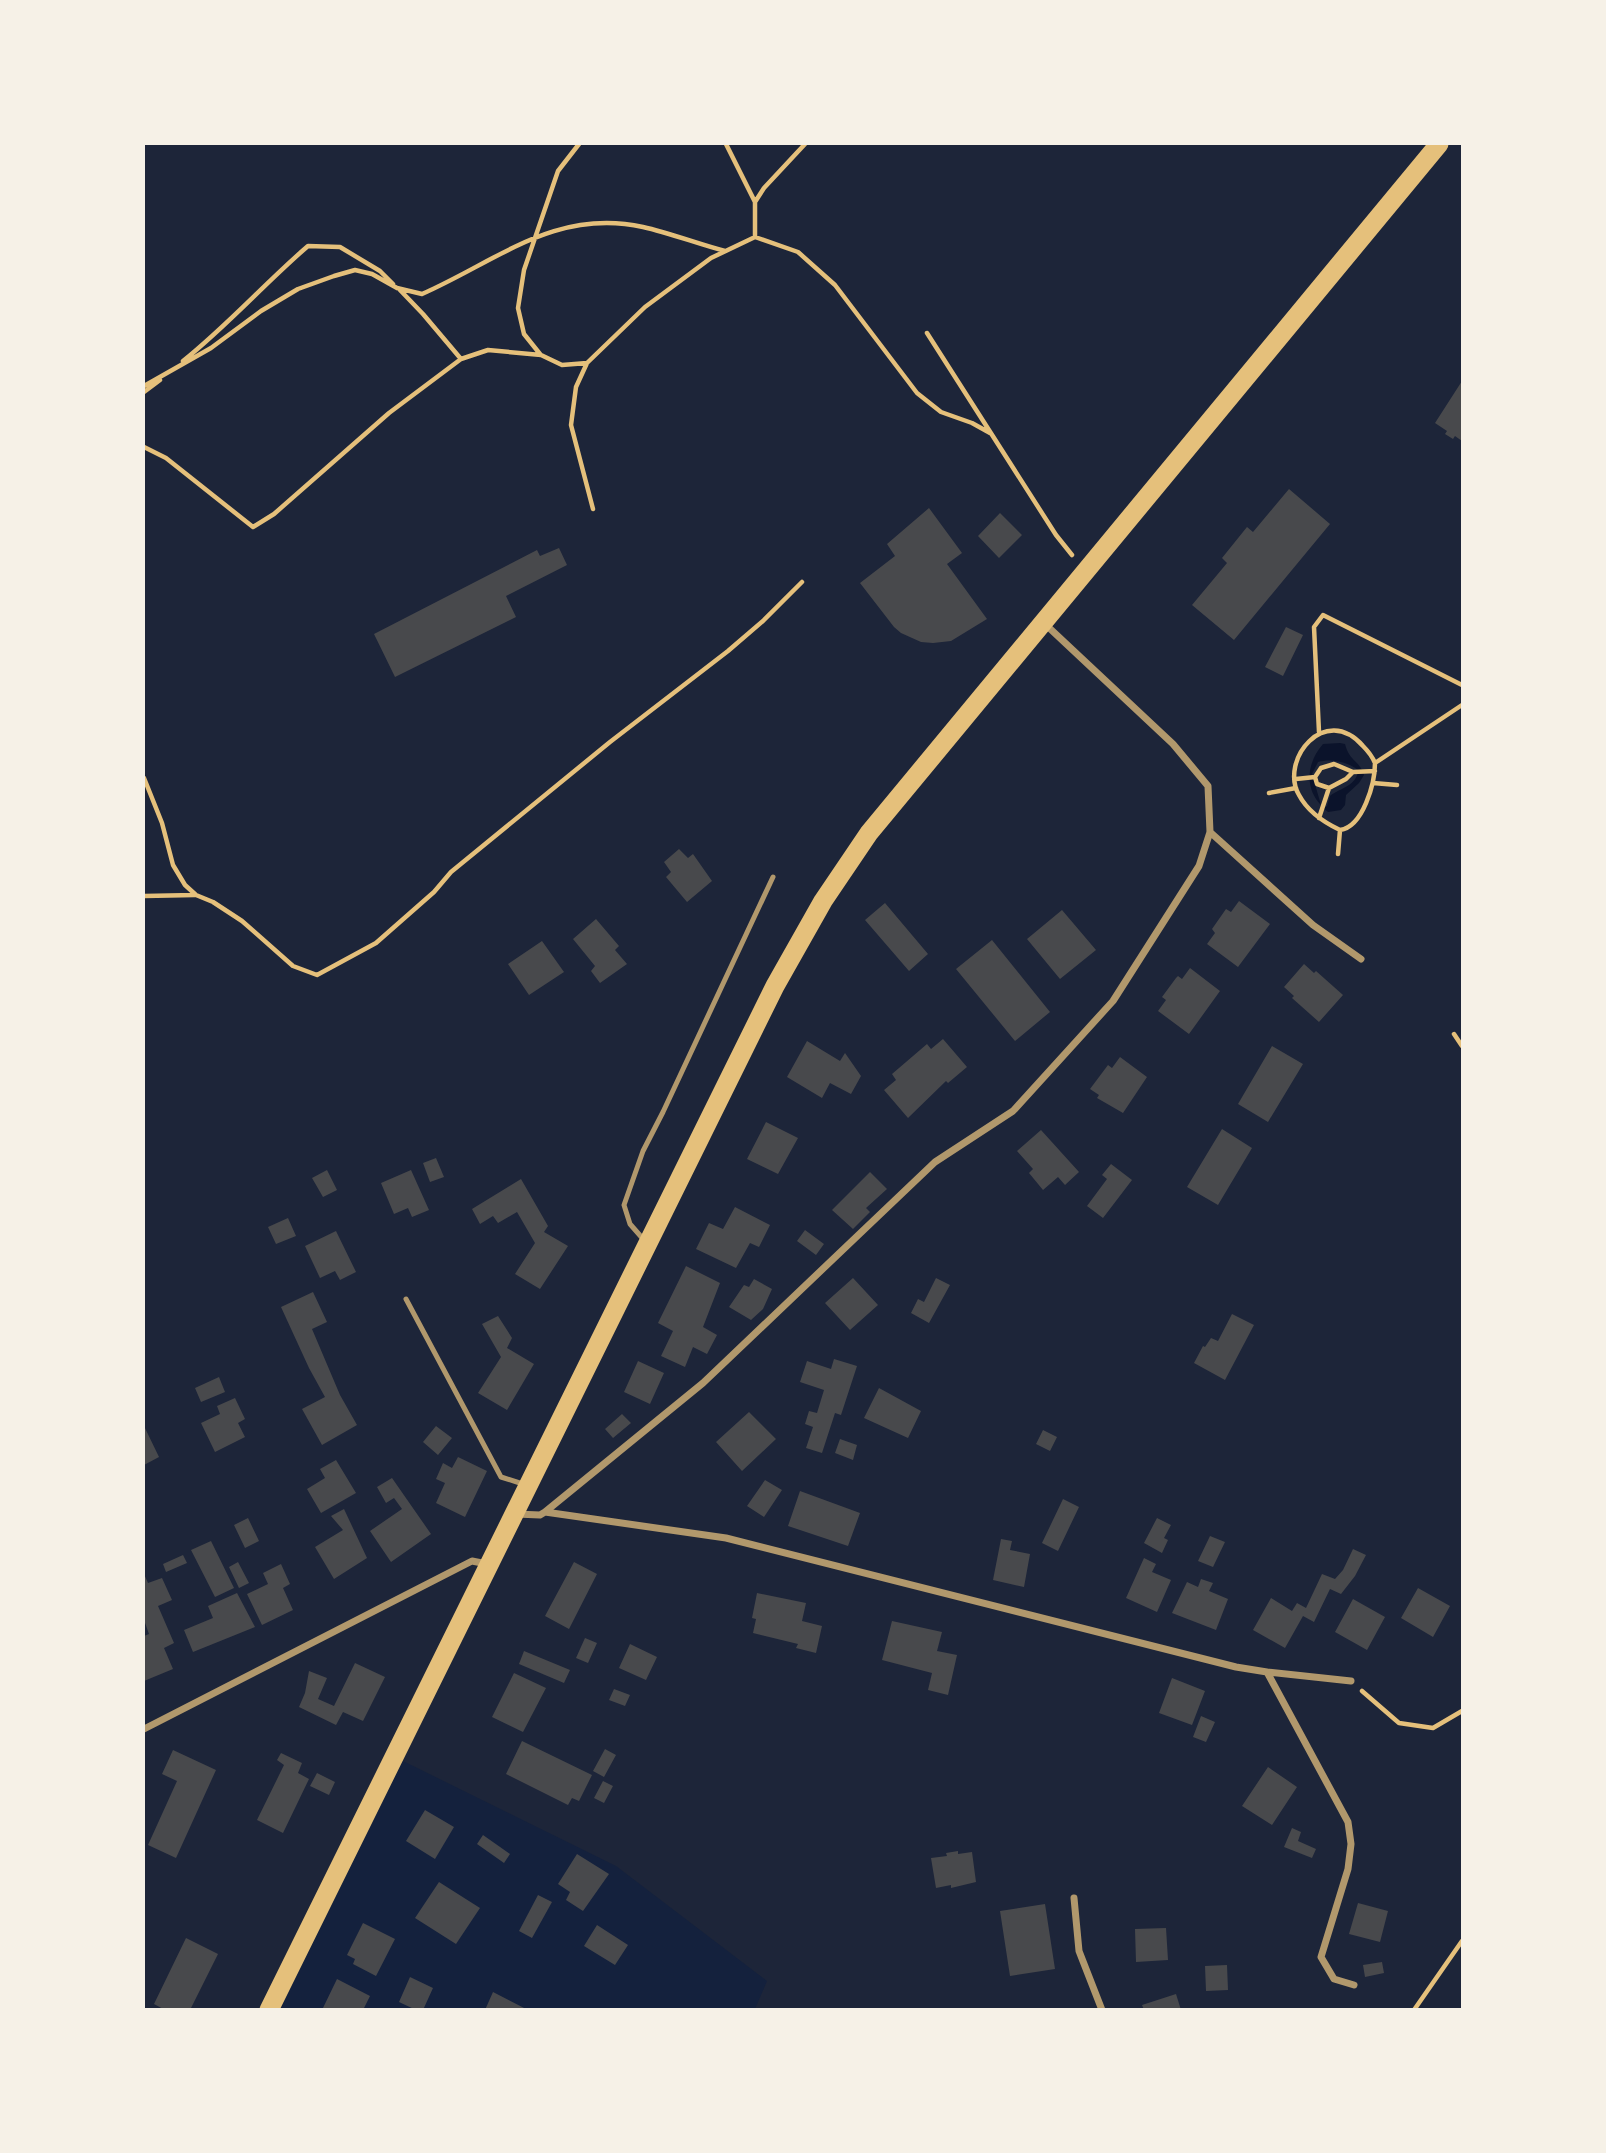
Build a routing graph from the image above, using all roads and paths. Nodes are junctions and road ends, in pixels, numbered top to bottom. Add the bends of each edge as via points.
1 (579, 144) edge
2 (726, 144) edge
3 (805, 144) edge
4 (1439, 144) edge
5 (755, 202) junction
6 (755, 237) junction
7 (534, 238) junction
8 (726, 251) junction
9 (397, 288) junction
10 (927, 333) dead end
11 (541, 355) junction
12 (461, 359) junction
13 (587, 363) junction
14 (169, 373) junction
15 (144, 386) edge
16 (144, 392) edge
17 (990, 433) junction
18 (144, 447) edge
19 (593, 509) dead end
20 (1084, 571) junction
21 (802, 582) dead end
22 (1042, 621) junction
23 (1462, 685) edge
24 (1462, 705) edge
25 (1319, 732) junction
26 (1375, 763) junction
27 (1375, 771) junction
28 (1353, 772) junction
29 (1315, 777) junction
30 (144, 778) edge
31 (1296, 779) junction
32 (1373, 783) junction
33 (1397, 785) dead end
34 (1296, 788) junction
35 (1329, 788) junction
36 (1269, 793) dead end
37 (1319, 818) junction
38 (1340, 830) junction
39 (1210, 832) junction
40 (1338, 853) dead end
41 (773, 877) dead end
42 (196, 895) junction
43 (144, 896) edge
44 (1361, 959) dead end
45 (1454, 1034) dead end
46 (1462, 1046) edge
47 (648, 1245) junction
48 (406, 1298) dead end
49 (529, 1486) junction
50 (545, 1512) junction
51 (515, 1514) junction
52 (488, 1564) junction
53 (1268, 1672) junction
54 (1352, 1681) joint
55 (1462, 1711) edge
56 (144, 1729) edge
57 (1073, 1898) dead end
58 (1462, 1941) edge
59 (1354, 1984) dead end
60 (269, 2010) edge
61 (1102, 2010) edge
62 (1414, 2010) edge

1 - 7 path via 558,171
2 - 5 path
3 - 5 path
4 - 20 highway
5 - 6 path
6 - 8 path
6 - 17 path via 798,252 835,285 917,393 941,412
7 - 8 path via 587,223 641,227
7 - 9 path via 422,294
7 - 11 path via 518,308 524,334
8 - 13 path via 645,307
9 - 12 path
9 - 14 path via 355,270 298,289
9 - 14 path via 380,271 340,247 308,246 215,336
10 - 17 path
11 - 12 path via 488,350
11 - 13 path via 562,365
12 - 18 path via 389,414 275,514 253,527 166,458
13 - 19 path via 576,387 570,425
14 - 15 path
14 - 16 path
17 - 20 path
20 - 22 highway
21 - 42 path via 728,651 451,872 376,943 317,975 293,966 242,921
22 - 39 street via 1173,744 1208,786
22 - 47 highway via 869,833 823,901 775,986
23 - 25 path via 1323,615 1314,627
24 - 26 path
25 - 26 path via 1347,732
25 - 31 path via 1295,766
26 - 27 path
27 - 28 path
27 - 32 path
28 - 29 path via 1334,764 1321,768
28 - 35 path
29 - 31 path
29 - 35 path via 1317,784
30 - 42 path via 173,865
31 - 34 path
32 - 33 path
32 - 38 path via 1354,823
34 - 36 path
34 - 37 path
35 - 37 path
37 - 38 path
38 - 40 path
39 - 44 street via 1312,925
39 - 50 street via 1199,866 1112,1001 1013,1111 935,1162 703,1383
41 - 47 lane via 643,1151 624,1205 630,1224
42 - 43 path
45 - 46 path
47 - 49 highway
48 - 49 lane via 500,1477
49 - 51 highway
50 - 51 street
50 - 53 street via 726,1538
51 - 52 highway
52 - 56 street via 472,1561
52 - 60 highway
53 - 54 street
53 - 59 street via 1348,1822 1348,1869 1321,1957 1334,1979
54 - 55 path via 1398,1723 1433,1728
57 - 61 street via 1079,1951
58 - 62 path

